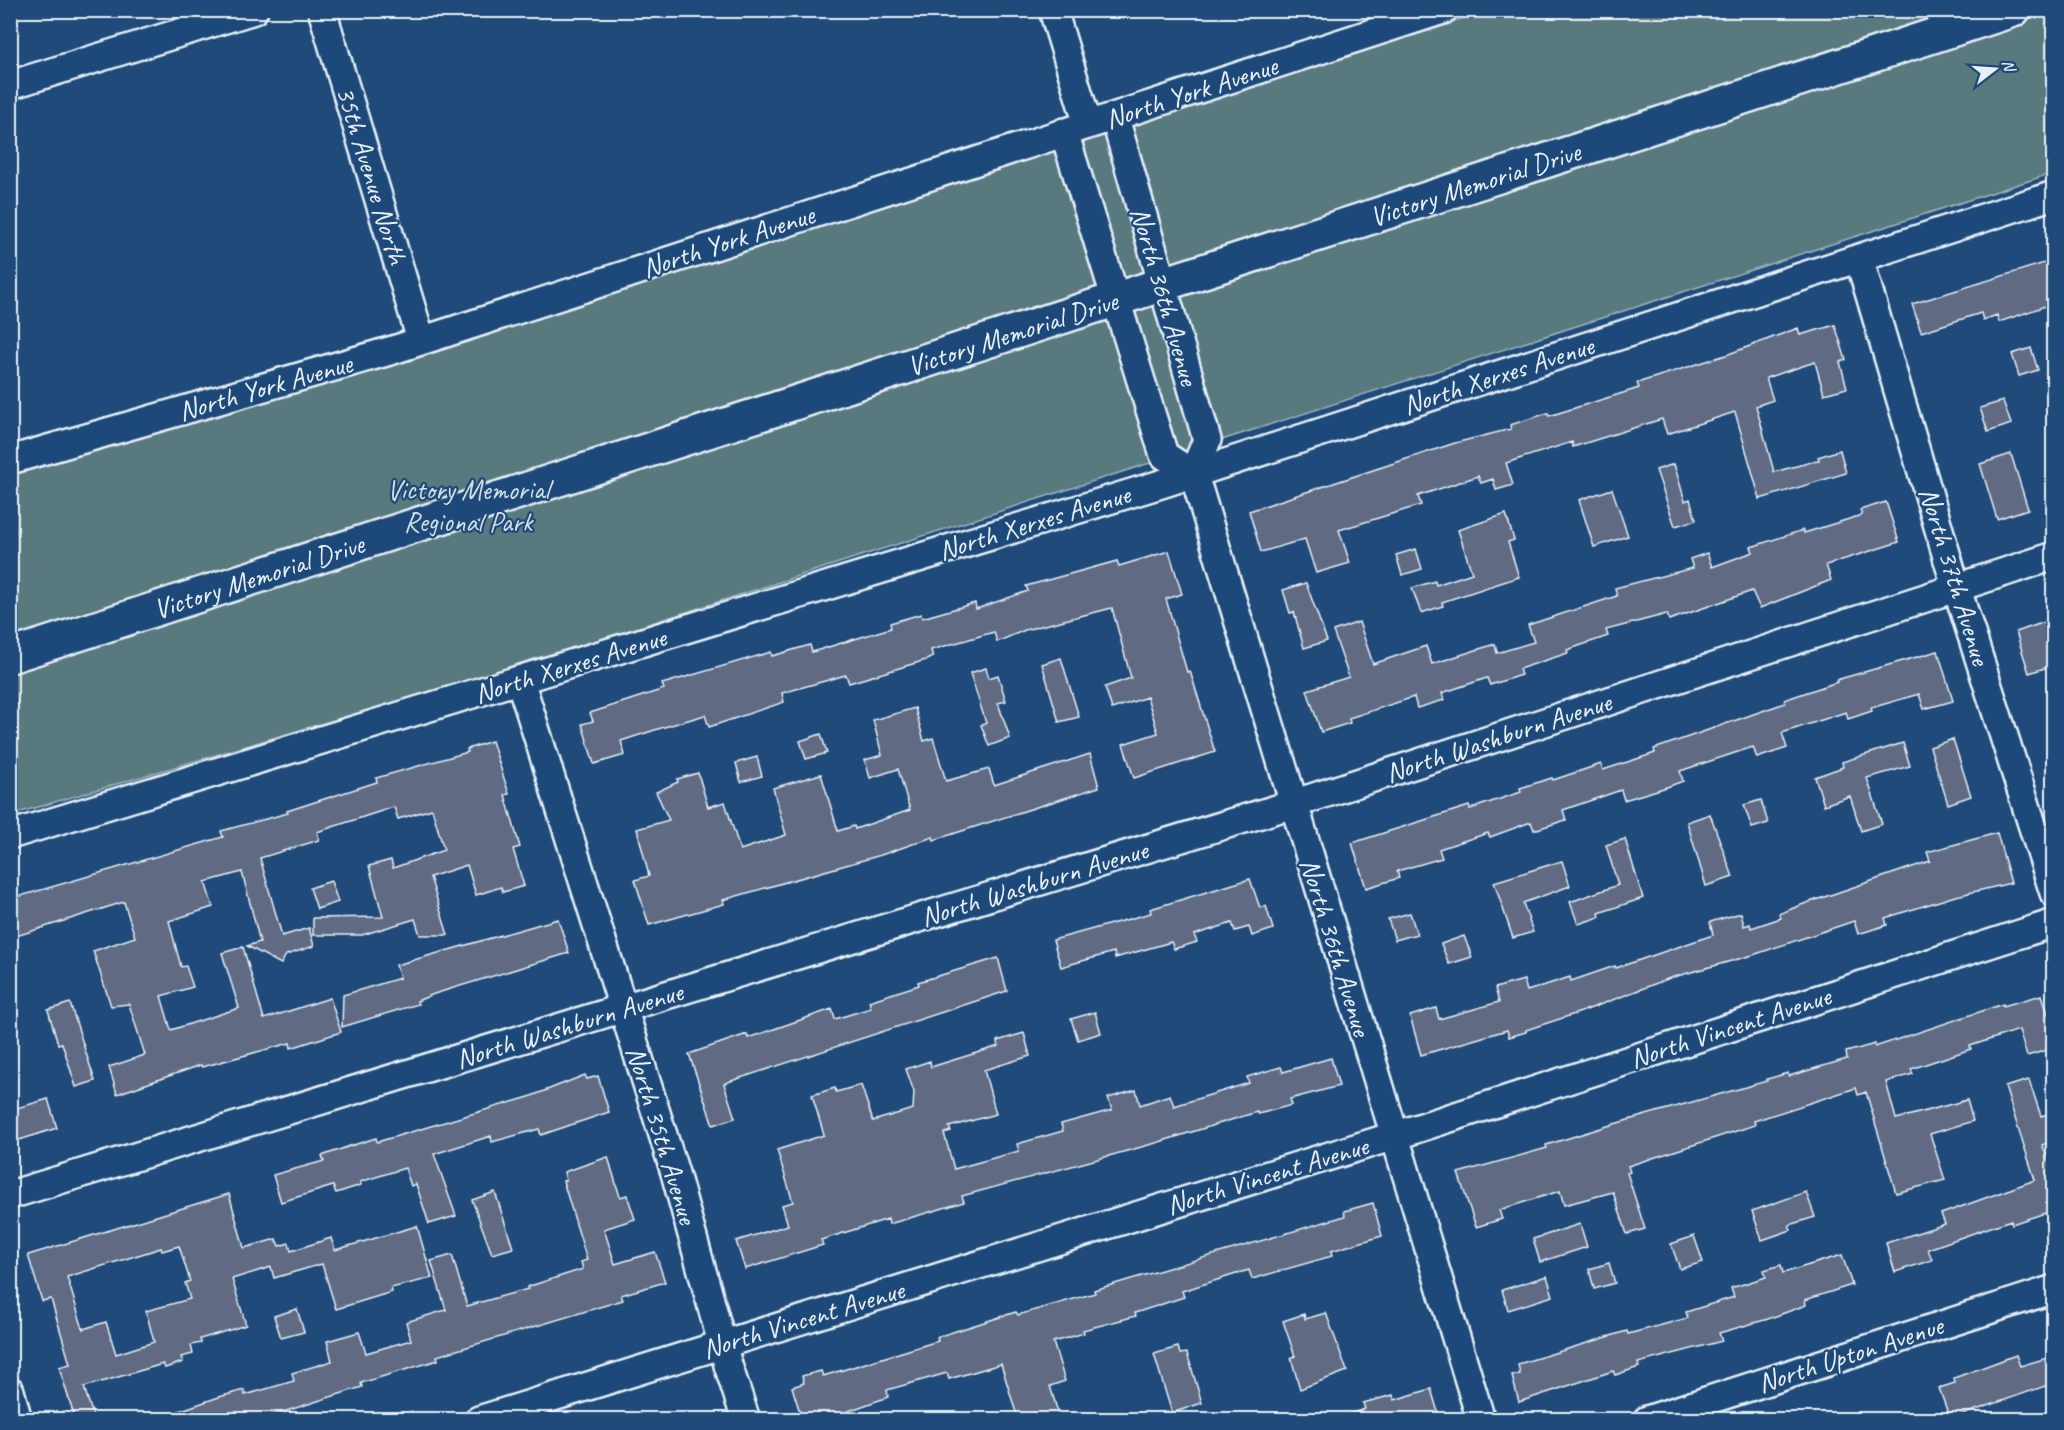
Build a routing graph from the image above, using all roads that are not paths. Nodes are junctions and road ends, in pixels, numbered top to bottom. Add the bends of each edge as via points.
1 (254, 10) edge
2 (322, 10) edge
3 (1053, 10) edge
4 (1443, 10) edge
5 (2013, 10) edge
6 (10, 85) edge
7 (1116, 118) junction
8 (1076, 128) junction
9 (2054, 195) edge
10 (1859, 258) junction
11 (1161, 284) junction
12 (1114, 299) junction
13 (422, 340) junction
14 (10, 460) edge
15 (1193, 474) junction
16 (2054, 556) edge
17 (1957, 588) junction
18 (10, 656) edge
19 (519, 680) junction
20 (1293, 804) junction
21 (10, 835) edge
22 (2054, 893) edge
23 (2054, 923) edge
24 (622, 1008) junction
25 (1394, 1136) junction
26 (10, 1195) edge
27 (2054, 1289) edge
28 (722, 1344) junction
29 (10, 1391) edge
30 (18, 1419) edge
31 (479, 1419) edge
32 (746, 1419) edge
33 (1481, 1419) edge
34 (1647, 1419) edge

1 - 6 street
2 - 13 street, 35th Avenue North
3 - 8 street, North 36th Avenue
4 - 7 street, North York Avenue
5 - 11 street, Victory Memorial Drive
7 - 8 street, North York Avenue
7 - 11 street, North 36th Avenue
8 - 12 street, North 36th Avenue
8 - 13 street, North York Avenue
9 - 10 street, North Xerxes Avenue
10 - 15 street, North Xerxes Avenue
10 - 17 street, North 37th Avenue
11 - 12 street, Victory Memorial Drive
11 - 15 street, North 36th Avenue via 1207,440
12 - 15 street, North 36th Avenue via 1164,455
12 - 18 street, Victory Memorial Drive
13 - 14 street, North York Avenue
15 - 19 street, North Xerxes Avenue
15 - 20 street, North 36th Avenue
16 - 17 street, North Washburn Avenue
17 - 20 street, North Washburn Avenue
17 - 22 street, North 37th Avenue
19 - 21 street, North Xerxes Avenue
19 - 24 street, North 35th Avenue
20 - 24 street, North Washburn Avenue
20 - 25 street, North 36th Avenue
23 - 25 street, North Vincent Avenue
24 - 26 street, North Washburn Avenue
24 - 28 street, North 35th Avenue via 675,1173
25 - 28 street, North Vincent Avenue
25 - 33 street, North 36th Avenue
27 - 34 street, North Upton Avenue
28 - 31 street, North Vincent Avenue
28 - 32 street, North 35th Avenue
29 - 30 street

